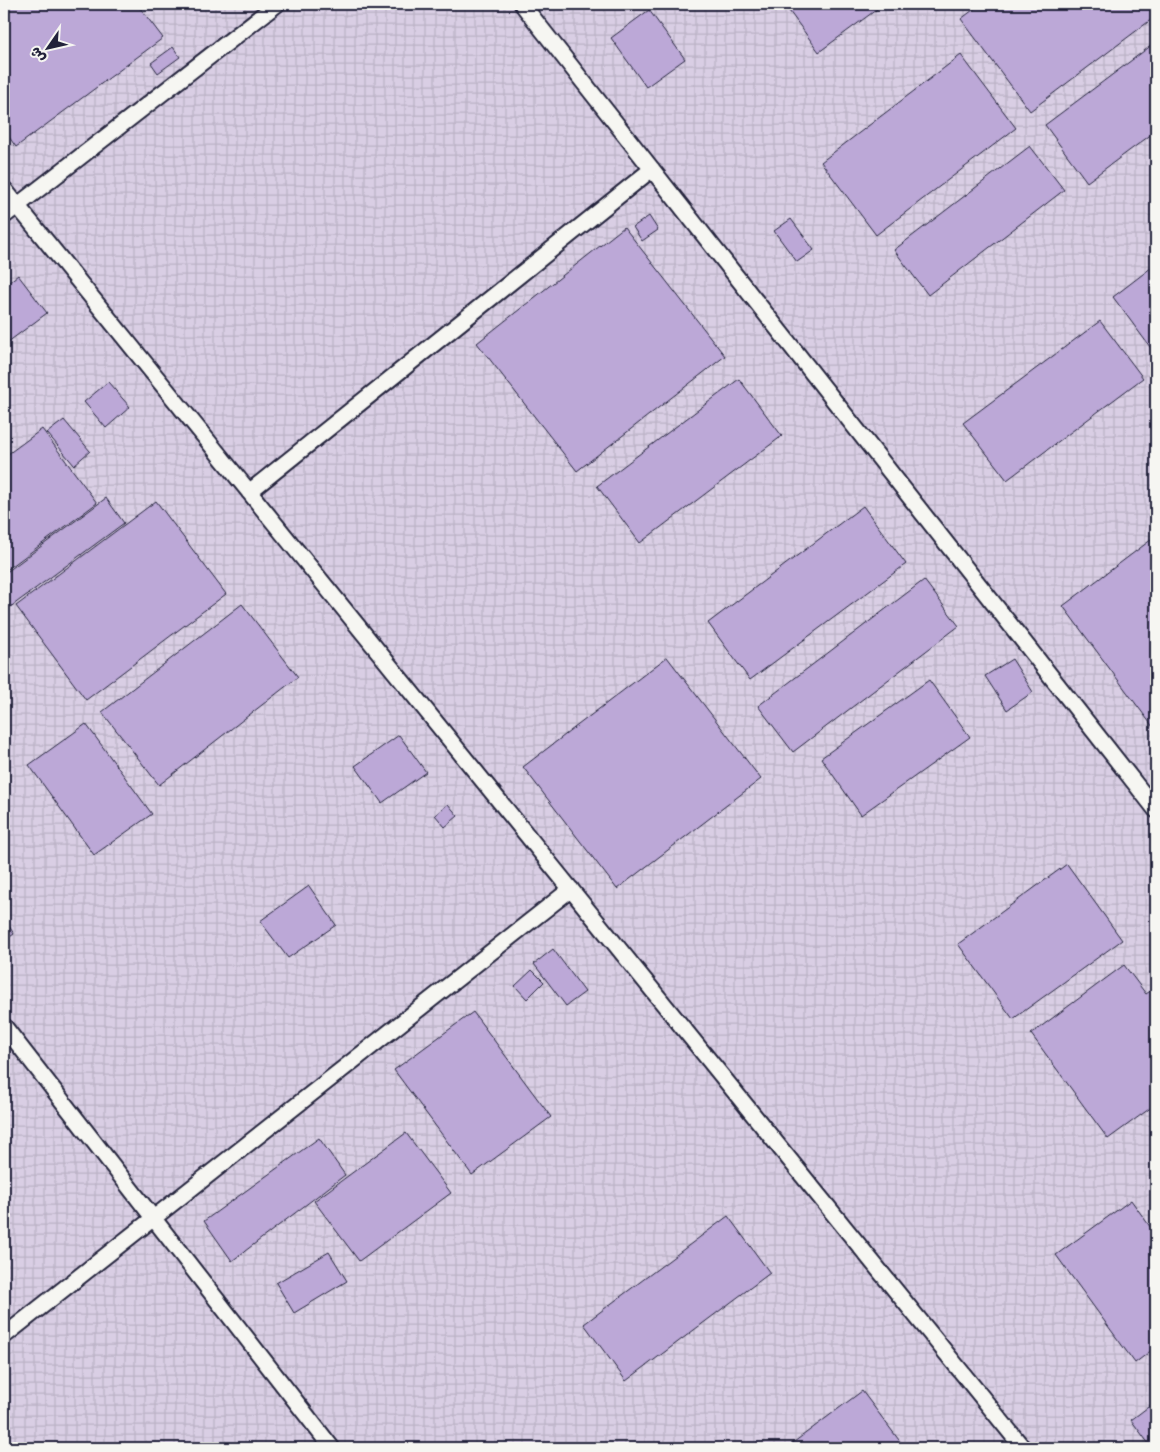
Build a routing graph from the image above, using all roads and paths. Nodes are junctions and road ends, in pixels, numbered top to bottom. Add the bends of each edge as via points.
1 (278, 4) edge
2 (522, 4) edge
3 (652, 169) junction
4 (4, 189) edge
5 (17, 205) junction
6 (4, 216) edge
7 (249, 492) junction
8 (1156, 810) edge
9 (571, 889) junction
10 (4, 1026) edge
11 (153, 1218) junction
12 (4, 1336) edge
13 (332, 1448) edge
14 (1024, 1448) edge

1 - 5 lane
2 - 3 lane
3 - 7 lane
3 - 8 lane
4 - 5 lane
5 - 6 lane
5 - 7 lane
7 - 9 lane
9 - 11 lane
9 - 14 lane
10 - 11 lane
11 - 12 lane
11 - 13 lane

